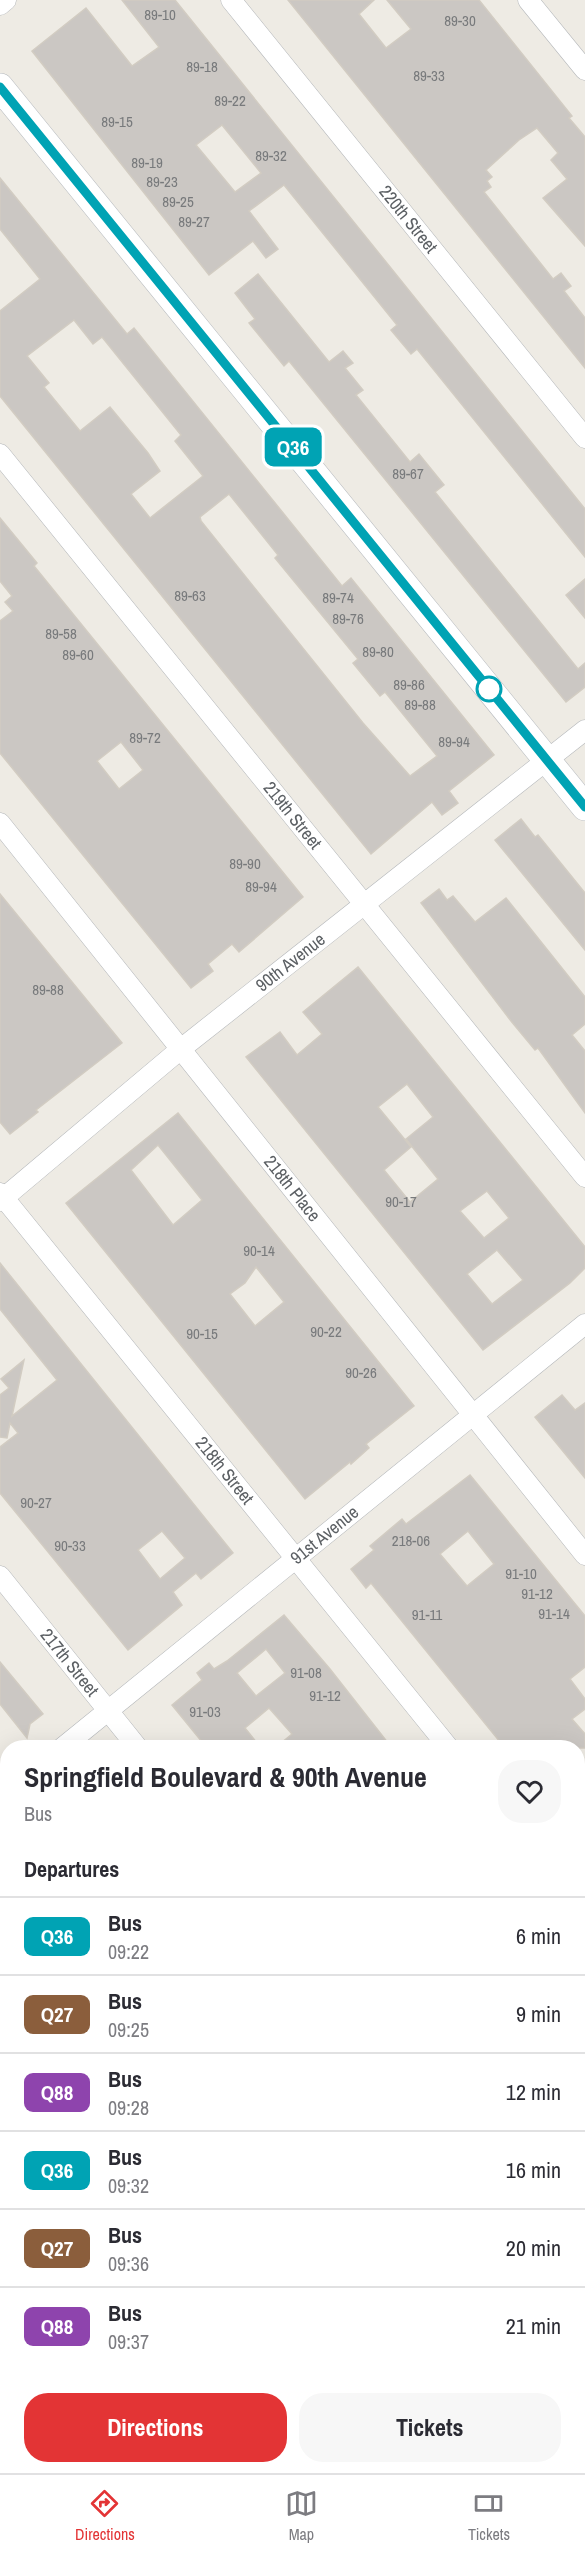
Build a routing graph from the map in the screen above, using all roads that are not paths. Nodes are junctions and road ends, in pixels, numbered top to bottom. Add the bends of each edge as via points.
1 (6, 0) edge
2 (231, 0) edge
3 (528, 0) edge
4 (0, 5) edge
5 (585, 70) edge
6 (0, 87) edge
7 (585, 438) edge
8 (0, 454) edge
9 (585, 730) edge
10 (547, 760) junction
11 (585, 807) edge
12 (0, 823) edge
13 (365, 905) junction
14 (182, 1048) junction
15 (585, 1177) edge
16 (1, 1197) edge
17 (585, 1324) edge
18 (471, 1414) junction
19 (585, 1555) edge
20 (296, 1558) junction
21 (0, 1576) edge
22 (108, 1710) junction
23 (72, 1740) edge
24 (132, 1740) edge
25 (443, 1740) edge

1 - 4 street
2 - 7 street, 220th Street
3 - 5 street
6 - 10 main road
8 - 13 street, 219th Street
9 - 10 street, 90th Avenue
10 - 11 main road
10 - 13 street, 90th Avenue
12 - 14 street, 218th Place
13 - 14 street, 90th Avenue
13 - 15 street, 219th Street
14 - 16 street, 90th Avenue
14 - 18 street, 218th Place
16 - 20 street, 218th Street
17 - 18 street, 91st Avenue
18 - 19 street, 218th Place
18 - 20 street, 91st Avenue
20 - 22 street, 91st Avenue
20 - 25 street, 218th Street
21 - 22 street, 217th Street
22 - 23 street, 91st Avenue
22 - 24 street, 217th Street

